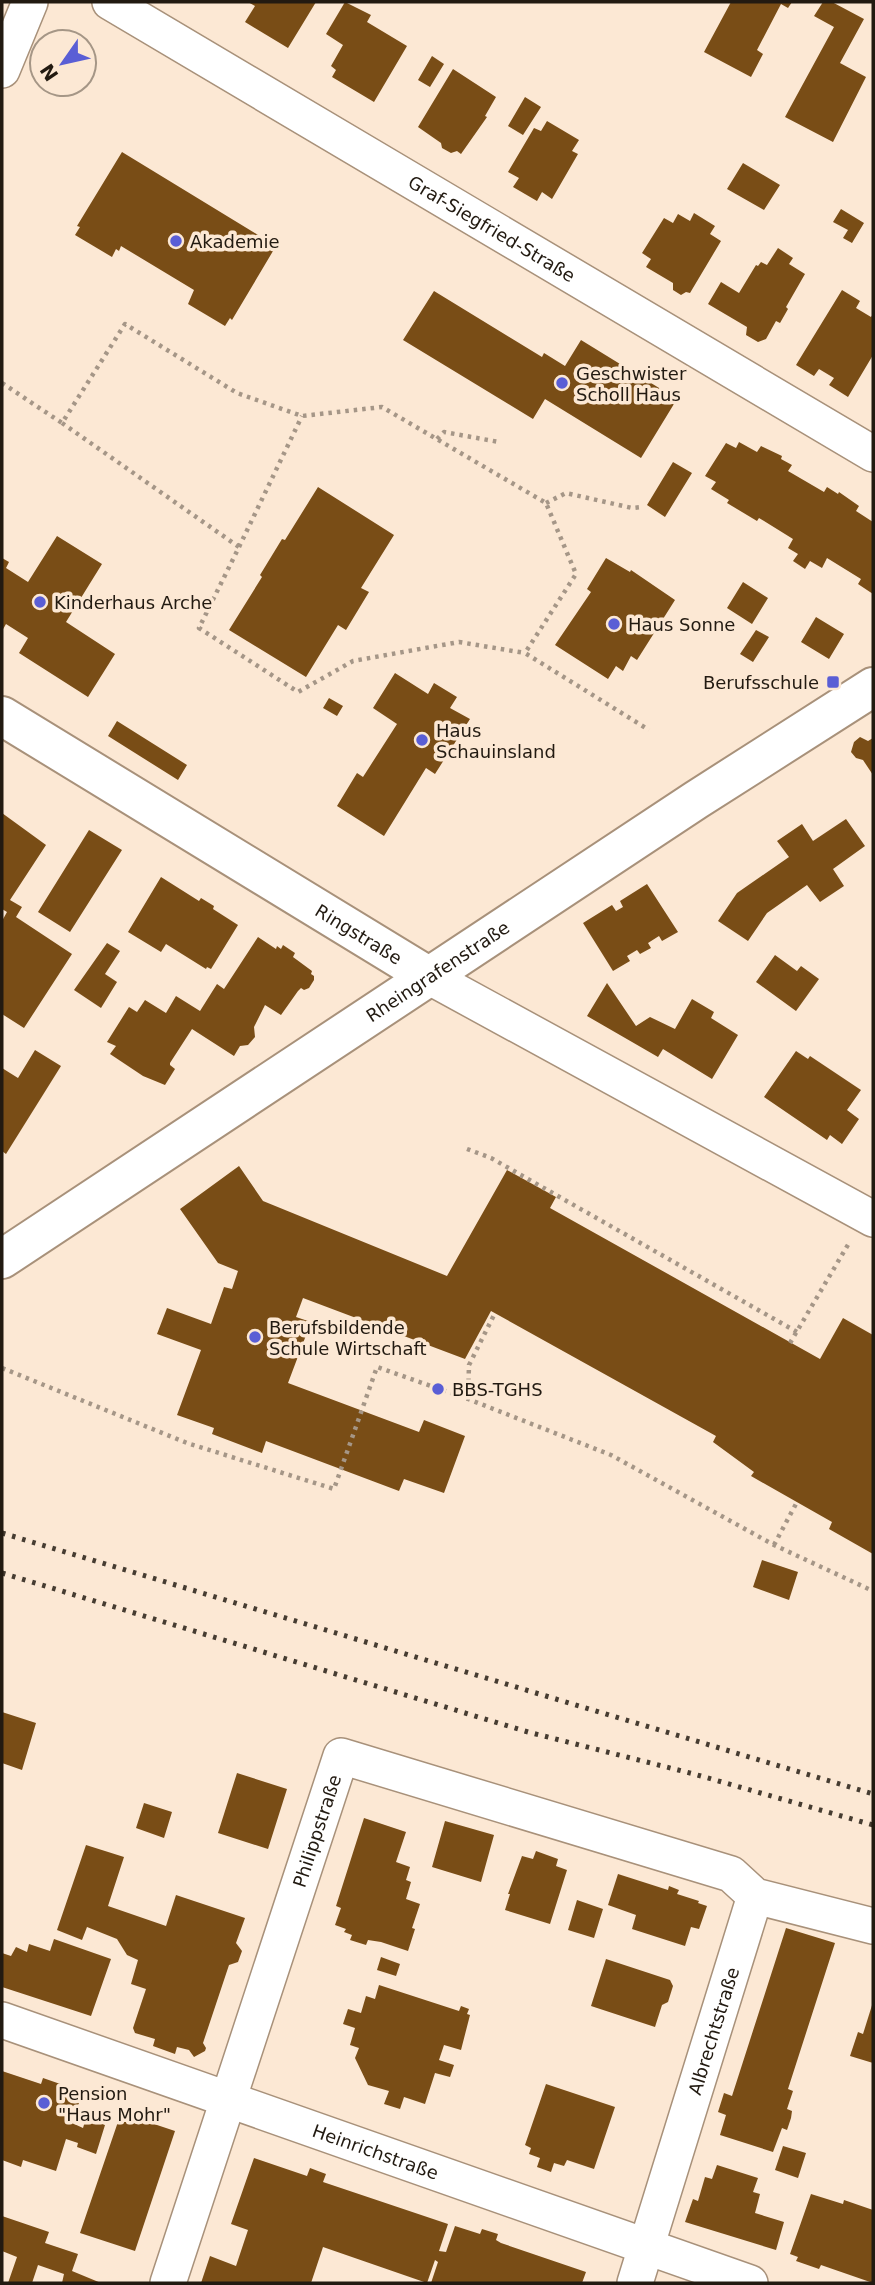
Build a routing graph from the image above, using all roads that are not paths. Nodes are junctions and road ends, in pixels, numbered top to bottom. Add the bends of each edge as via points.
1 (30, 2) edge
2 (110, 2) edge
3 (2, 70) edge
4 (873, 454) edge
5 (873, 687) edge
6 (2, 716) edge
7 (428, 976) junction
8 (869, 1217) edge
9 (2, 1259) edge
10 (755, 1896) junction
11 (873, 1926) edge
12 (2, 2020) edge
13 (229, 2099) junction
14 (646, 2248) junction
15 (168, 2283) edge
16 (635, 2283) edge
17 (750, 2283) edge

1 - 3 street
2 - 4 street, Graf-Siegfried-Straße
5 - 7 street, Rheingrafenstraße
6 - 7 street, Ringstraße
7 - 8 street, Ringstraße
7 - 9 street, Rheingrafenstraße
10 - 11 street
10 - 13 street, Philippstraße via 731,1874 341,1756
10 - 14 street, Albrechtstraße
12 - 13 street, Heinrichstraße
13 - 14 street, Heinrichstraße
13 - 15 street, Philippstraße
14 - 16 street, Albrechtstraße
14 - 17 street, Heinrichstraße

